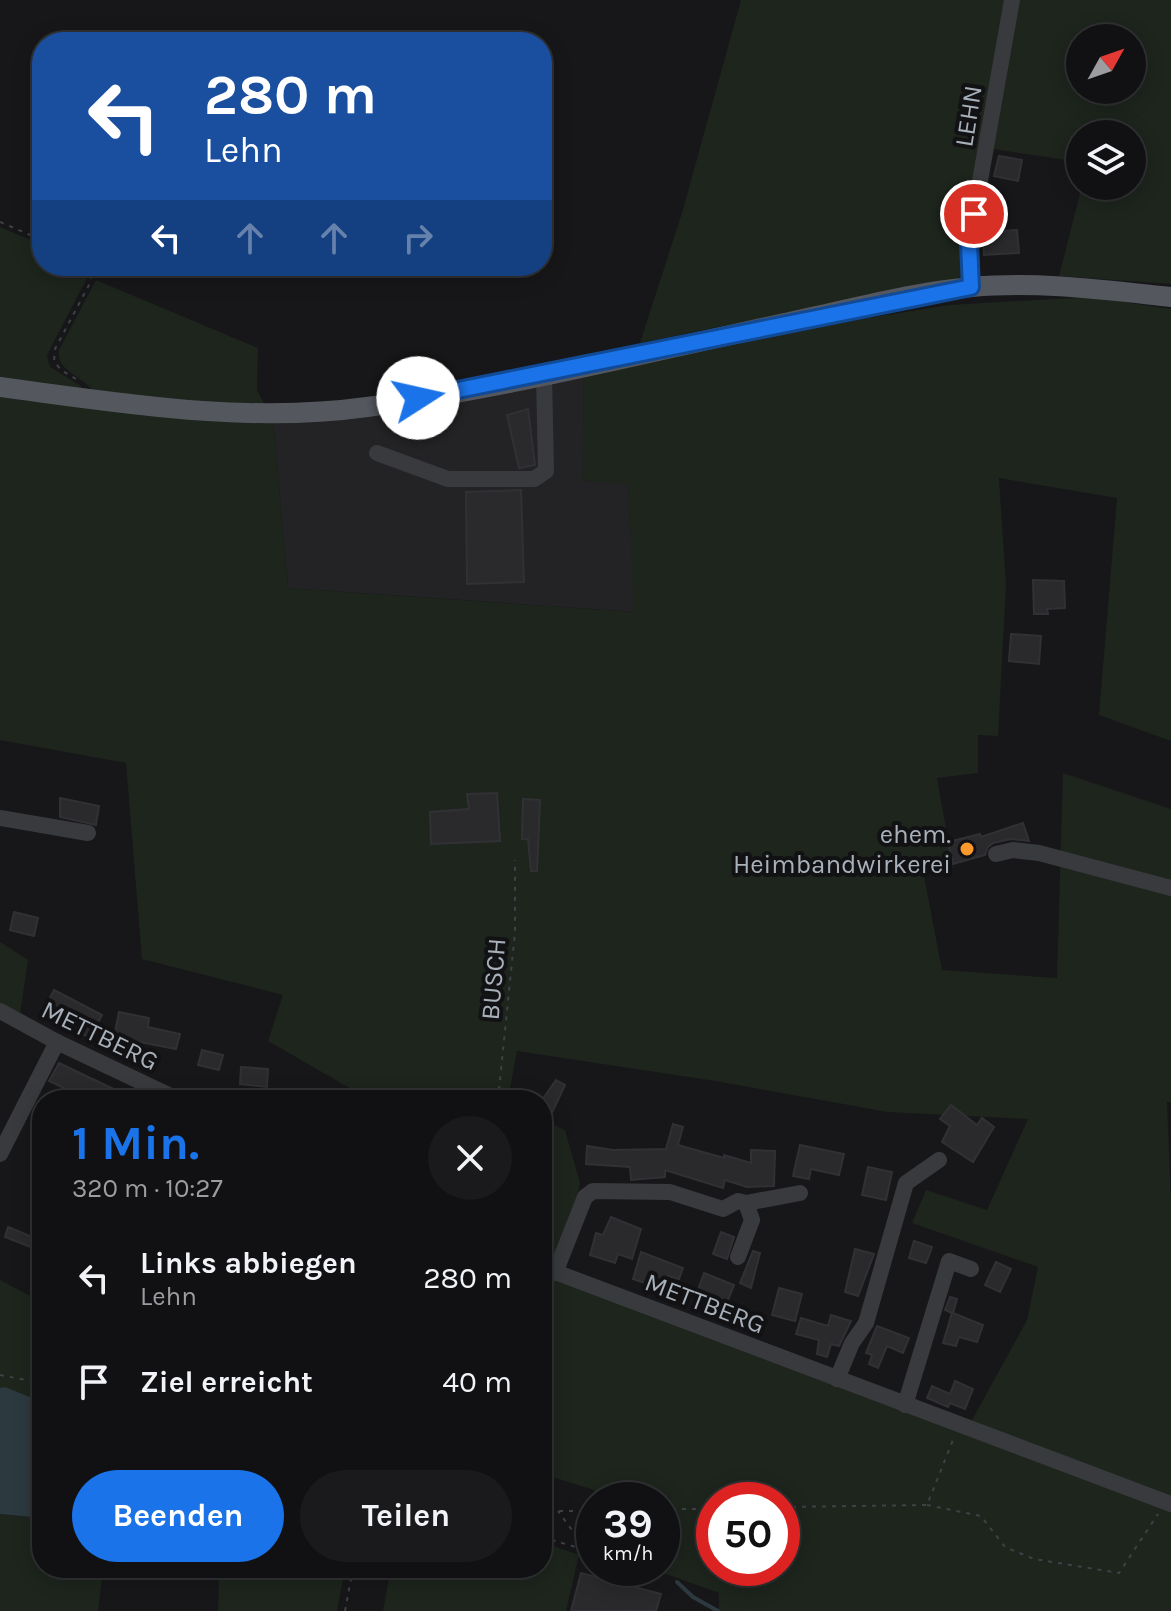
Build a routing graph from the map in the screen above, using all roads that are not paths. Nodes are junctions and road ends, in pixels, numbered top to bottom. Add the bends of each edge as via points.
1 (1012, 0) edge
2 (971, 287) junction
3 (1171, 297) edge
4 (544, 374) junction
5 (0, 387) edge
6 (377, 453) dead end
7 (0, 818) edge
8 (88, 833) dead end
9 (996, 854) dead end
10 (1171, 888) edge
11 (0, 1011) edge
12 (57, 1042) junction
13 (33, 1090) edge
14 (158, 1090) edge
15 (32, 1091) edge
16 (0, 1154) edge
17 (939, 1160) dead end
18 (800, 1193) dead end
19 (746, 1203) junction
20 (738, 1257) dead end
21 (552, 1264) edge
22 (971, 1269) dead end
23 (552, 1271) edge
24 (837, 1379) junction
25 (905, 1405) junction
26 (1168, 1503) edge

1 - 2 street, LEHN via 969,243
2 - 3 main road via 1074,288
2 - 4 main road
4 - 5 main road via 324,411 221,413
4 - 6 street via 546,471 534,479 448,479
7 - 8 street
9 - 10 street via 1039,853
11 - 12 street, METTBERG
12 - 13 street
12 - 14 street, METTBERG
15 - 16 street
17 - 24 street via 906,1183 866,1323
18 - 19 street, METTBERG
19 - 20 street via 752,1220
19 - 21 street, METTBERG via 723,1209 670,1192 593,1191 585,1197
22 - 25 street via 949,1261
23 - 24 street, METTBERG
24 - 25 street, METTBERG
25 - 26 street, METTBERG

